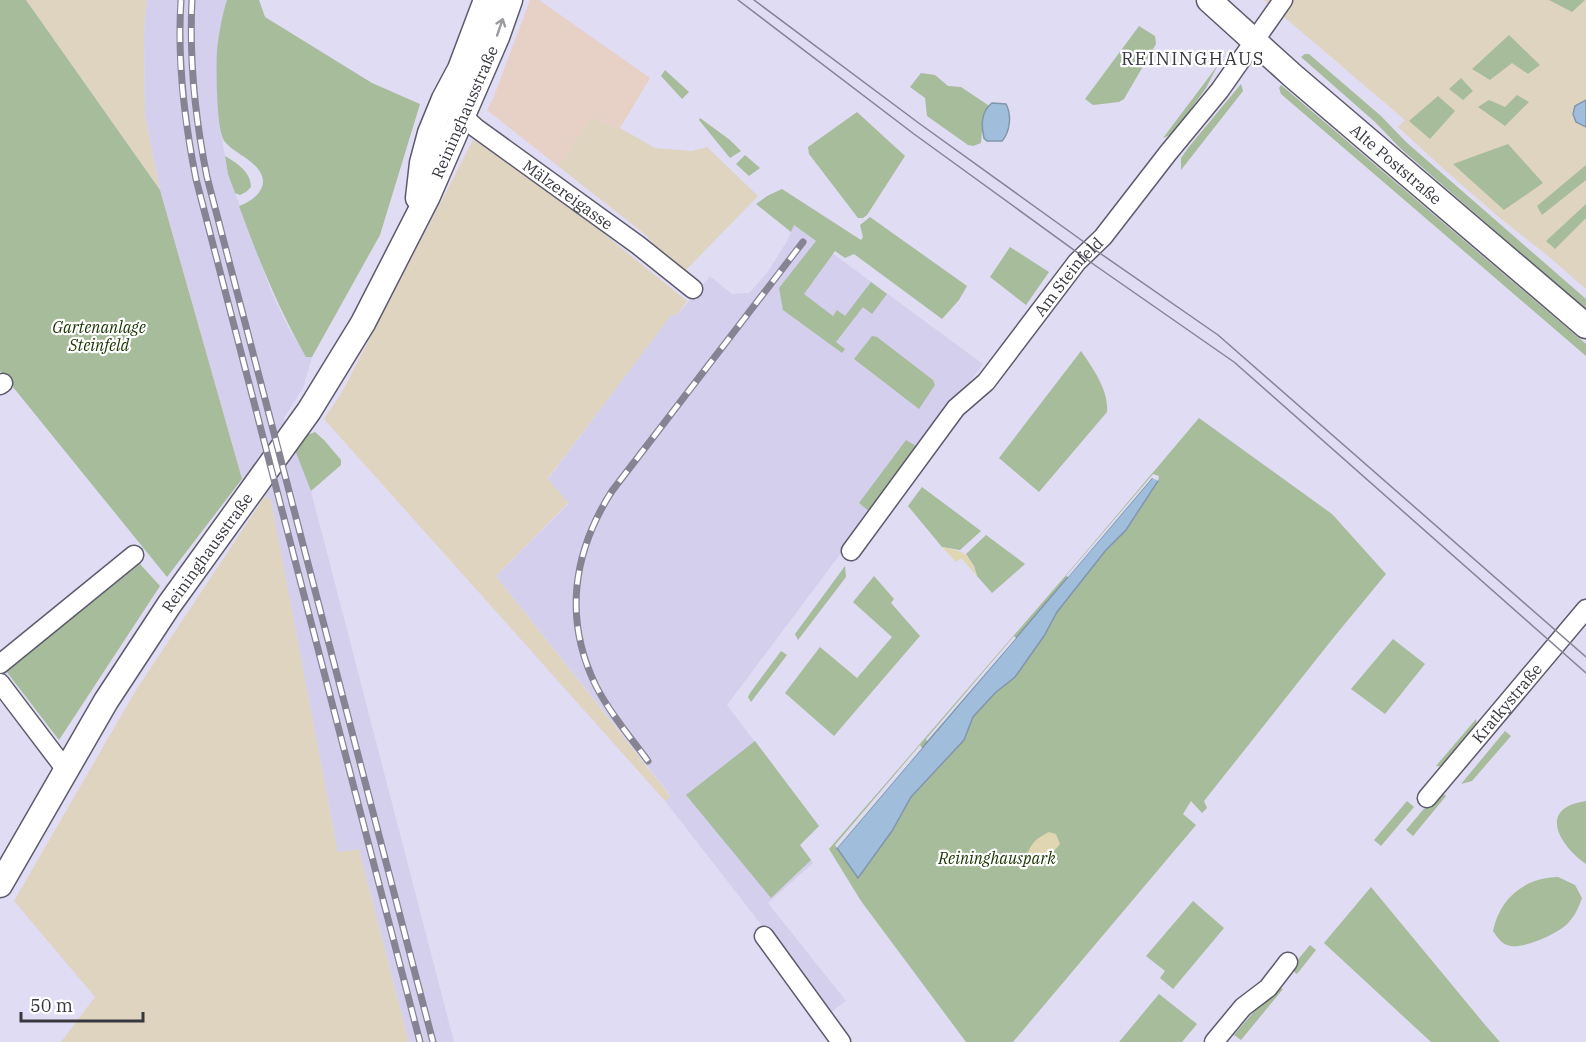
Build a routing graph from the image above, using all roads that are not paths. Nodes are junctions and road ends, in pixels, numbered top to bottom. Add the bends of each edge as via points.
1 (486, 0) edge
2 (510, 0) edge
3 (1209, 0) edge
4 (1283, 0) edge
5 (1255, 41) junction
6 (444, 99) junction
7 (462, 116) junction
8 (415, 222) junction
9 (693, 289) dead end
10 (1586, 326) edge
11 (851, 551) dead end
12 (134, 555) dead end
13 (1586, 609) edge
14 (0, 664) edge
15 (0, 682) edge
16 (66, 770) junction
17 (1427, 798) dead end
18 (0, 885) edge
19 (764, 936) dead end
20 (1288, 962) dead end
21 (841, 1042) edge
22 (1214, 1042) edge

1 - 6 main road, Reininghausstraße via 460,69
7 -> 2 main road, Reininghausstraße
3 - 5 main road, Alte Poststraße
4 - 5 street, Am Steinfeld
5 - 10 main road, Alte Poststraße
5 - 11 street, Am Steinfeld via 986,382 956,408
6 - 7 street, Mälzereigasse
6 - 8 main road, Reininghausstraße via 422,163
7 - 8 main road, Reininghausstraße
7 - 9 street, Mälzereigasse
8 - 16 main road, Reininghausstraße via 331,377 169,605
12 - 14 street
13 - 17 street, Kratkystraße
15 - 16 street
16 - 18 main road, Reininghausstraße
19 - 21 street
20 - 22 street

